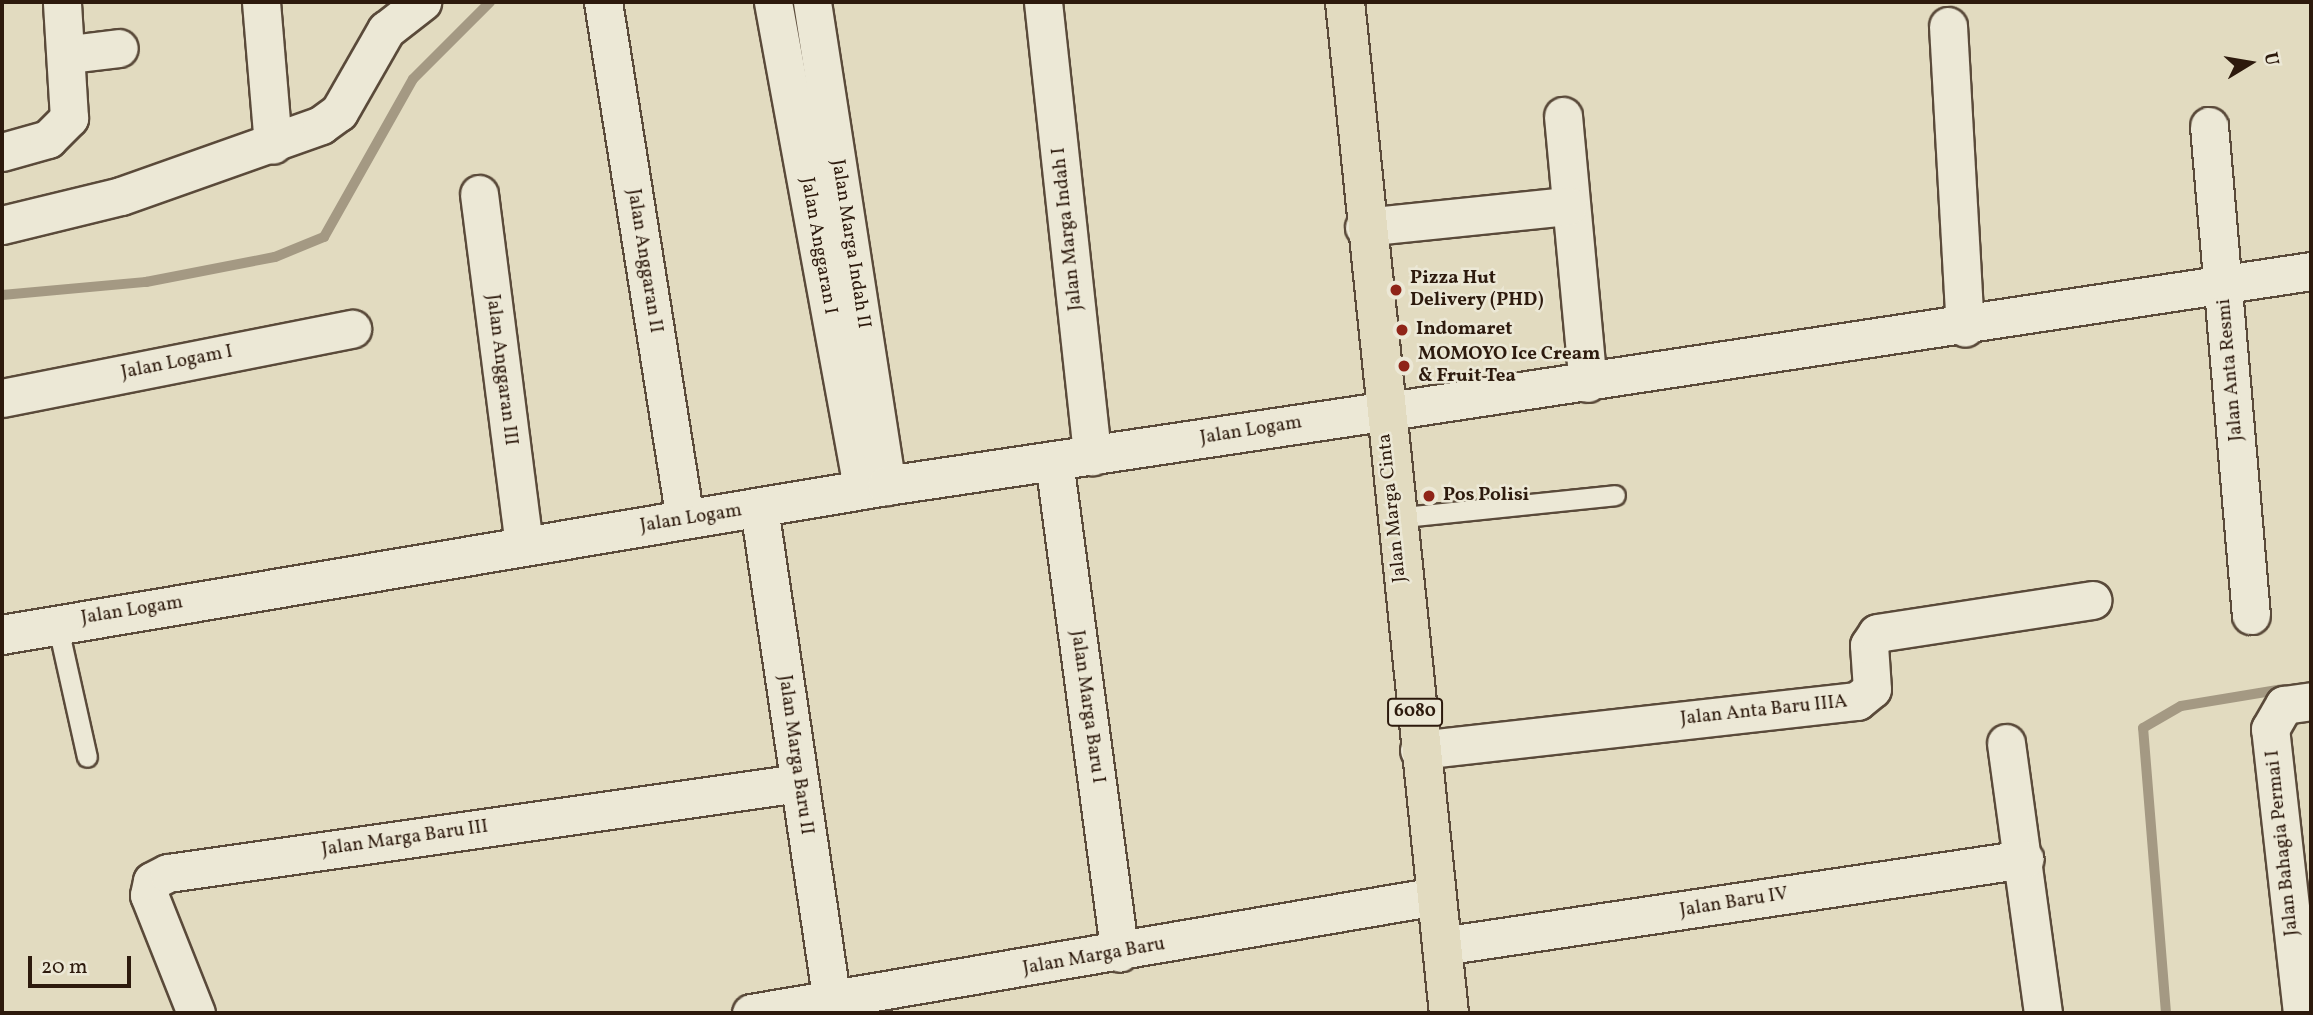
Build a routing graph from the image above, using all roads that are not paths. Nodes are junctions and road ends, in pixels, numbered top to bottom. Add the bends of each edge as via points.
1 (62, 2) edge
2 (261, 2) edge
3 (422, 2) edge
4 (603, 2) edge
5 (773, 2) edge
6 (812, 2) edge
7 (1043, 2) edge
8 (1345, 2) edge
9 (1948, 26) dead end
10 (801, 46) junction
11 (119, 48) dead end
12 (70, 54) junction
13 (1563, 116) dead end
14 (2209, 126) dead end
15 (273, 144) junction
16 (2, 152) edge
17 (479, 194) dead end
18 (1568, 206) junction
19 (2, 225) edge
20 (1364, 227) junction
21 (2311, 271) edge
22 (2224, 285) junction
23 (1965, 328) junction
24 (352, 329) dead end
25 (1588, 383) junction
26 (2, 398) edge
27 (1382, 408) junction
28 (1092, 456) junction
29 (1054, 461) junction
30 (875, 488) junction
31 (1615, 495) dead end
32 (759, 508) junction
33 (1394, 518) junction
34 (685, 520) junction
35 (524, 546) junction
36 (2092, 600) dead end
37 (2250, 615) dead end
38 (57, 623) junction
39 (2, 635) edge
40 (2311, 701) edge
41 (2006, 743) dead end
42 (1419, 750) junction
43 (87, 757) dead end
44 (799, 783) junction
45 (2025, 859) junction
46 (1436, 896) junction
47 (1442, 946) junction
48 (1120, 953) junction
49 (832, 1002) junction
50 (196, 1013) edge
51 (751, 1013) edge
52 (1449, 1013) edge
53 (2043, 1013) edge
54 (2302, 1013) edge

1 - 12 street
2 - 15 street
3 - 15 street via 377,41 339,112
4 - 34 street, Jalan Anggaran II
5 - 10 street
6 - 10 street, Jalan Marga Indah II
7 - 28 street, Jalan Marga Indah I
8 - 20 main road, Jalan Marga Cinta / 6080
9 - 23 street
10 - 30 street, Jalan Marga Indah II
11 - 12 street
12 - 16 street via 69,118 48,139
13 - 18 street
14 - 22 street, Jalan Anta Resmi
15 - 19 street via 121,196
17 - 35 street, Jalan Anggaran III
18 - 20 street
18 - 25 street
20 - 27 main road, Jalan Marga Cinta / 6080
21 - 22 street
22 - 23 street
22 - 37 street, Jalan Anta Resmi
23 - 25 street
24 - 26 street, Jalan Logam I
25 - 27 street
27 - 28 street, Jalan Logam
27 - 33 main road, Jalan Marga Cinta / 6080
28 - 29 street, Jalan Logam
29 - 30 street, Jalan Logam
29 - 48 street, Jalan Marga Baru I
30 - 32 street, Jalan Logam
31 - 33 lane
32 - 34 street, Jalan Logam
32 - 44 street, Jalan Marga Baru II
33 - 42 main road, Jalan Marga Cinta / 6080
34 - 35 street, Jalan Logam
35 - 38 street, Jalan Logam
36 - 42 street, Jalan Anta Baru IIIA via 1877,634 1869,645 1872,689 1857,701
38 - 39 street, Jalan Logam
38 - 43 lane
40 - 54 street, Jalan Bahagia Permai I via 2274,714 2270,729
41 - 45 street
42 - 46 main road, Jalan Marga Cinta / 6080
44 - 49 street, Jalan Marga Baru II
44 - 50 street, Jalan Marga Baru III via 168,873 152,881 149,895
45 - 47 street, Jalan Baru IV
45 - 53 street
46 - 47 main road, Jalan Marga Cinta / 6080
46 - 48 street, Jalan Marga Baru
47 - 52 main road, Jalan Marga Cinta / 6080
48 - 49 street, Jalan Marga Baru
49 - 51 street, Jalan Marga Baru

